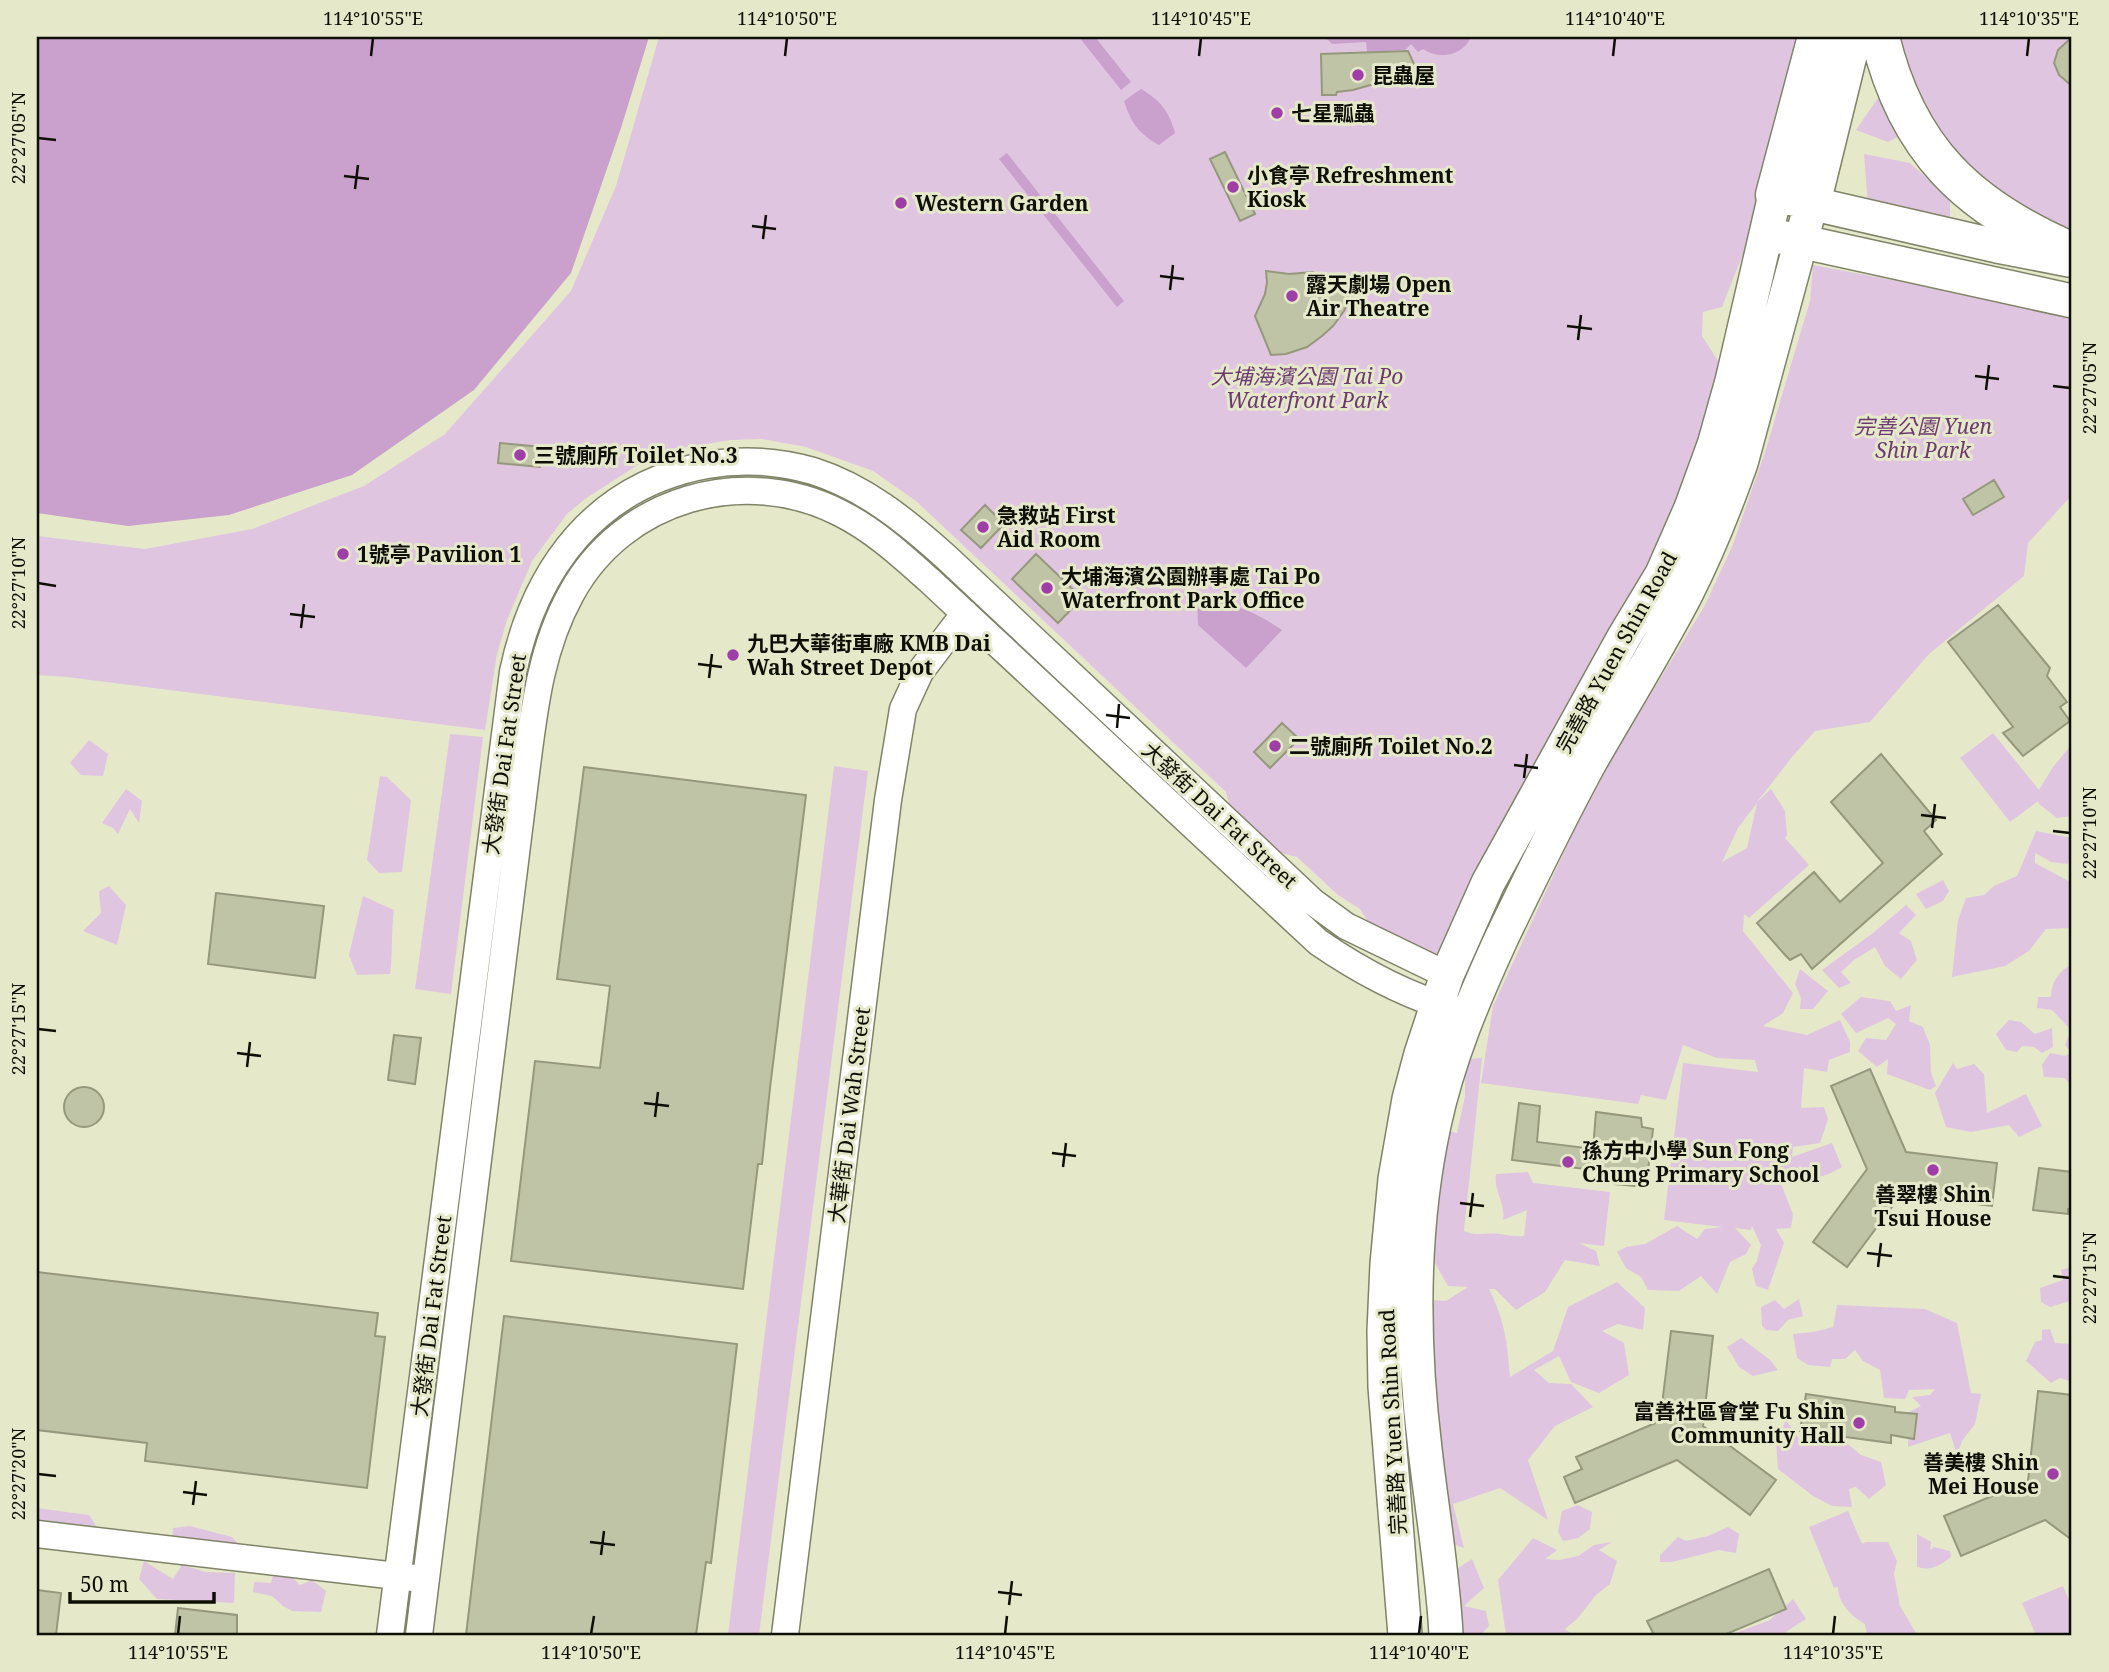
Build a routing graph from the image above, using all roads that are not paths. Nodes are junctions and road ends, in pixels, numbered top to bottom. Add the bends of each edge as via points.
1 (1817, 37) edge
2 (1852, 37) edge
3 (1880, 37) edge
4 (1793, 200) junction
5 (1768, 234) junction
6 (1802, 241) junction
7 (2072, 252) edge
8 (2072, 261) edge
9 (2072, 301) edge
10 (965, 613) junction
11 (1442, 990) junction
12 (1468, 1014) junction
13 (37, 1534) edge
14 (397, 1577) junction
15 (425, 1579) junction
16 (390, 1635) edge
17 (419, 1635) edge
18 (785, 1635) edge
19 (1405, 1635) edge
20 (1446, 1635) edge

1 - 4 highway
2 - 4 highway
3 - 7 highway via 1906,108 1949,173 1990,209
4 - 5 main road, 完善路 Yuen Shin Road
4 - 6 main road, 完善路 Yuen Shin Road
4 - 8 main road
5 - 6 main road
5 - 11 main road, 完善路 Yuen Shin Road via 1714,445 1662,575 1504,853
6 - 9 main road
6 - 12 main road, 完善路 Yuen Shin Road via 1741,463 1709,544 1518,903
10 - 11 street, 大發街 Dai Fat Street via 1309,935 1356,967
10 - 15 street, 大發街 Dai Fat Street via 859,523 796,496 753,490 693,497 646,516 599,554 572,591 549,643 536,700
10 - 18 street, 大華街 Dai Wah Street via 920,672 902,714
11 - 12 street, 大發街 Dai Fat Street
11 - 14 street, 大發街 Dai Fat Street via 1313,902 946,556 876,501 835,479 776,463 695,467 638,488 578,534 551,570 530,612 515,664
11 - 19 main road, 完善路 Yuen Shin Road via 1401,1139 1387,1264 1385,1387
12 - 20 main road, 完善路 Yuen Shin Road via 1433,1126 1416,1269 1424,1445
13 - 14 street
14 - 15 street
14 - 16 street, 大發街 Dai Fat Street
15 - 17 street, 大發街 Dai Fat Street

